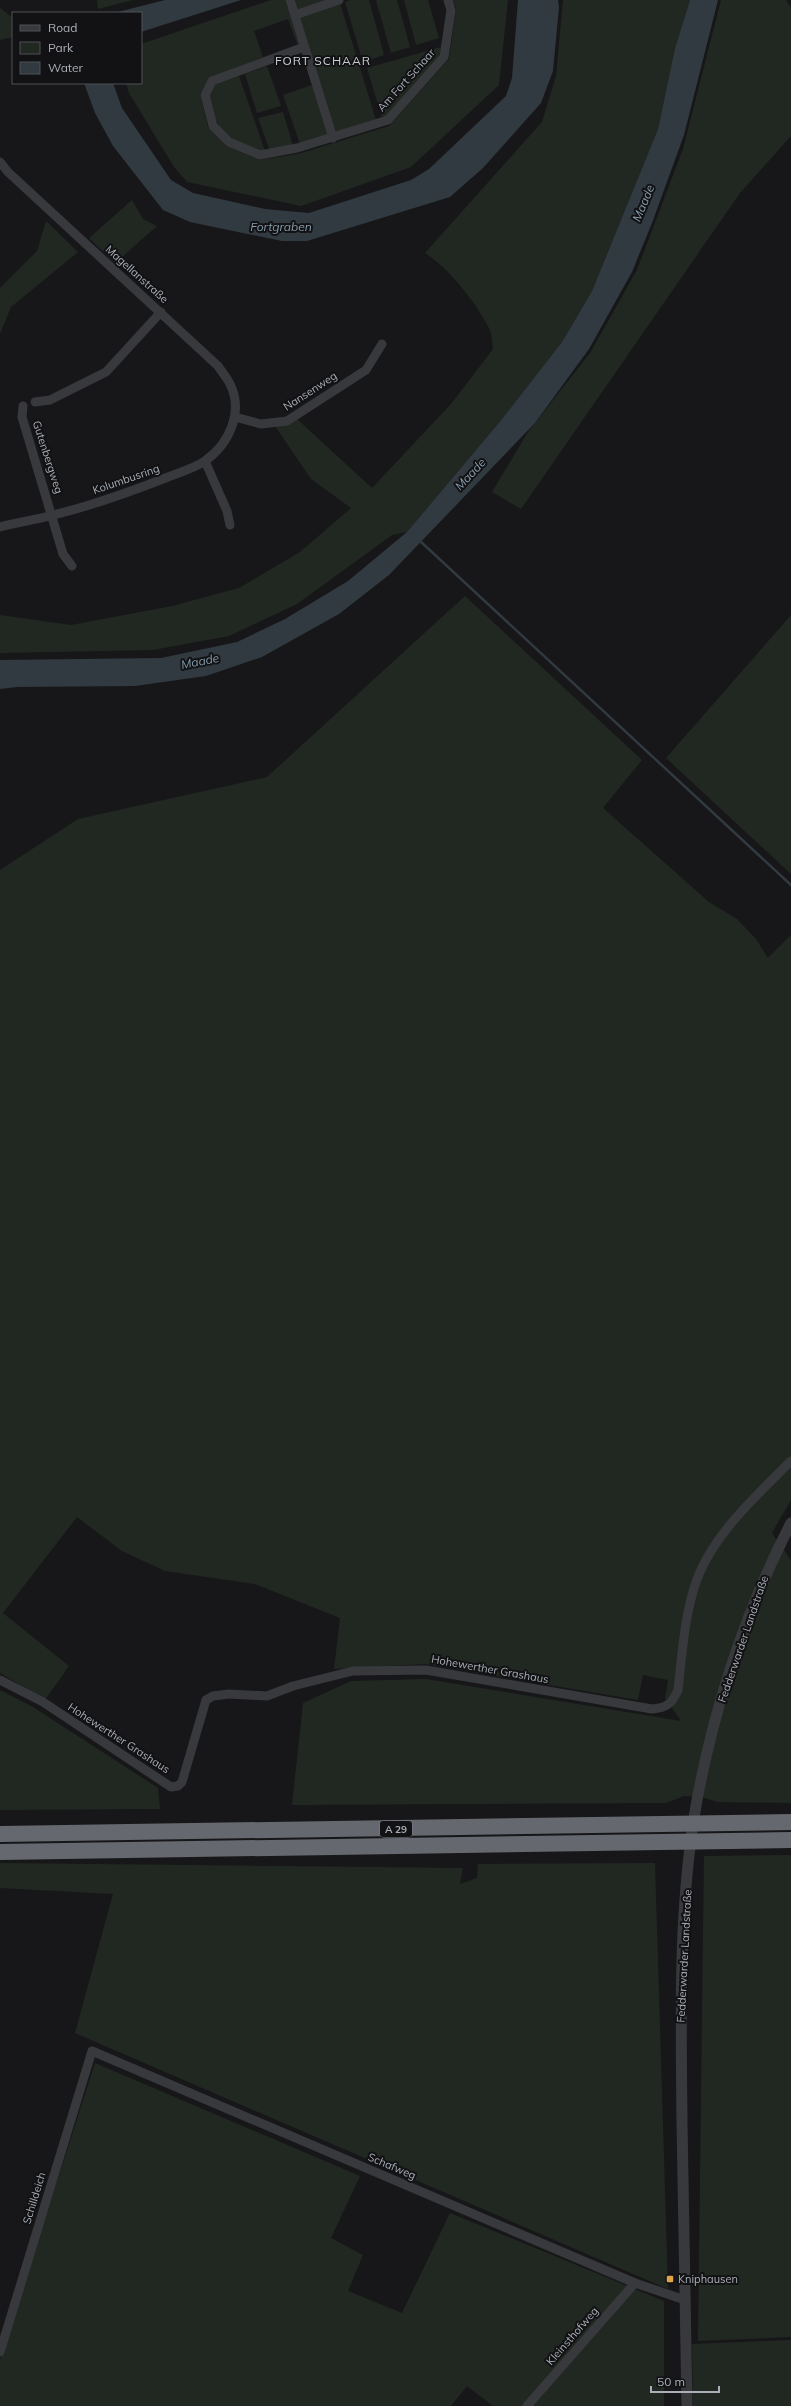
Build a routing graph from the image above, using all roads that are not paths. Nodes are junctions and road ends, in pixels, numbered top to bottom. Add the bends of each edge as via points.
1 (290, 0) edge
2 (339, 0) edge
3 (448, 0) edge
4 (295, 15) junction
5 (304, 48) junction
6 (333, 138) junction
7 (0, 162) edge
8 (161, 312) junction
9 (382, 344) dead end
10 (35, 402) dead end
11 (23, 406) dead end
12 (235, 417) junction
13 (205, 461) junction
14 (53, 515) junction
15 (230, 525) dead end
16 (0, 527) edge
17 (72, 566) dead end
18 (791, 1460) edge
19 (791, 1523) edge
20 (0, 1680) edge
21 (791, 1822) edge
22 (0, 1834) edge
23 (791, 1840) edge
24 (0, 1852) edge
25 (92, 2051) joint
26 (635, 2283) junction
27 (685, 2300) junction
28 (0, 2352) edge
29 (527, 2406) edge
30 (687, 2406) edge

1 - 4 street
2 - 4 street
3 - 6 street, Am Fort Schaar via 451,10 444,57 388,120
4 - 5 street
5 - 6 street
5 - 6 street, Am Fort Schaar via 212,81 205,95 213,126 229,142 260,155
7 - 8 street, Magellanstraße
8 - 10 street via 106,372 50,400
8 - 12 street, Magellanstraße via 218,366 235,400
9 - 12 street, Nansenweg via 366,370 287,421 261,424
11 - 14 street, Gutenbergweg via 22,417
12 - 13 street, Kolumbusring via 230,433
13 - 14 street, Kolumbusring via 123,495
13 - 15 street via 227,511
14 - 16 street, Kolumbusring
14 - 17 street, Gutenbergweg via 63,554
18 - 20 street, Hohewerther Grashaus via 728,1529 711,1553 695,1584 688,1610 678,1690 673,1701 664,1708 652,1710 426,1670 353,1671 293,1686 267,1696 229,1694 213,1696 206,1700 182,1782 171,1787 43,1702
19 - 27 street, Fedderwarder Landstraße via 767,1570 727,1679 697,1800 689,1870 680,2021
21 - 22 highway, A 29
23 - 24 highway, A 29
25 - 26 street, Schafweg
25 - 28 street, Schilldeich
26 - 27 street, Schafweg
26 - 29 street, Kleinsthofweg
27 - 30 street, Fedderwarder Landstraße

